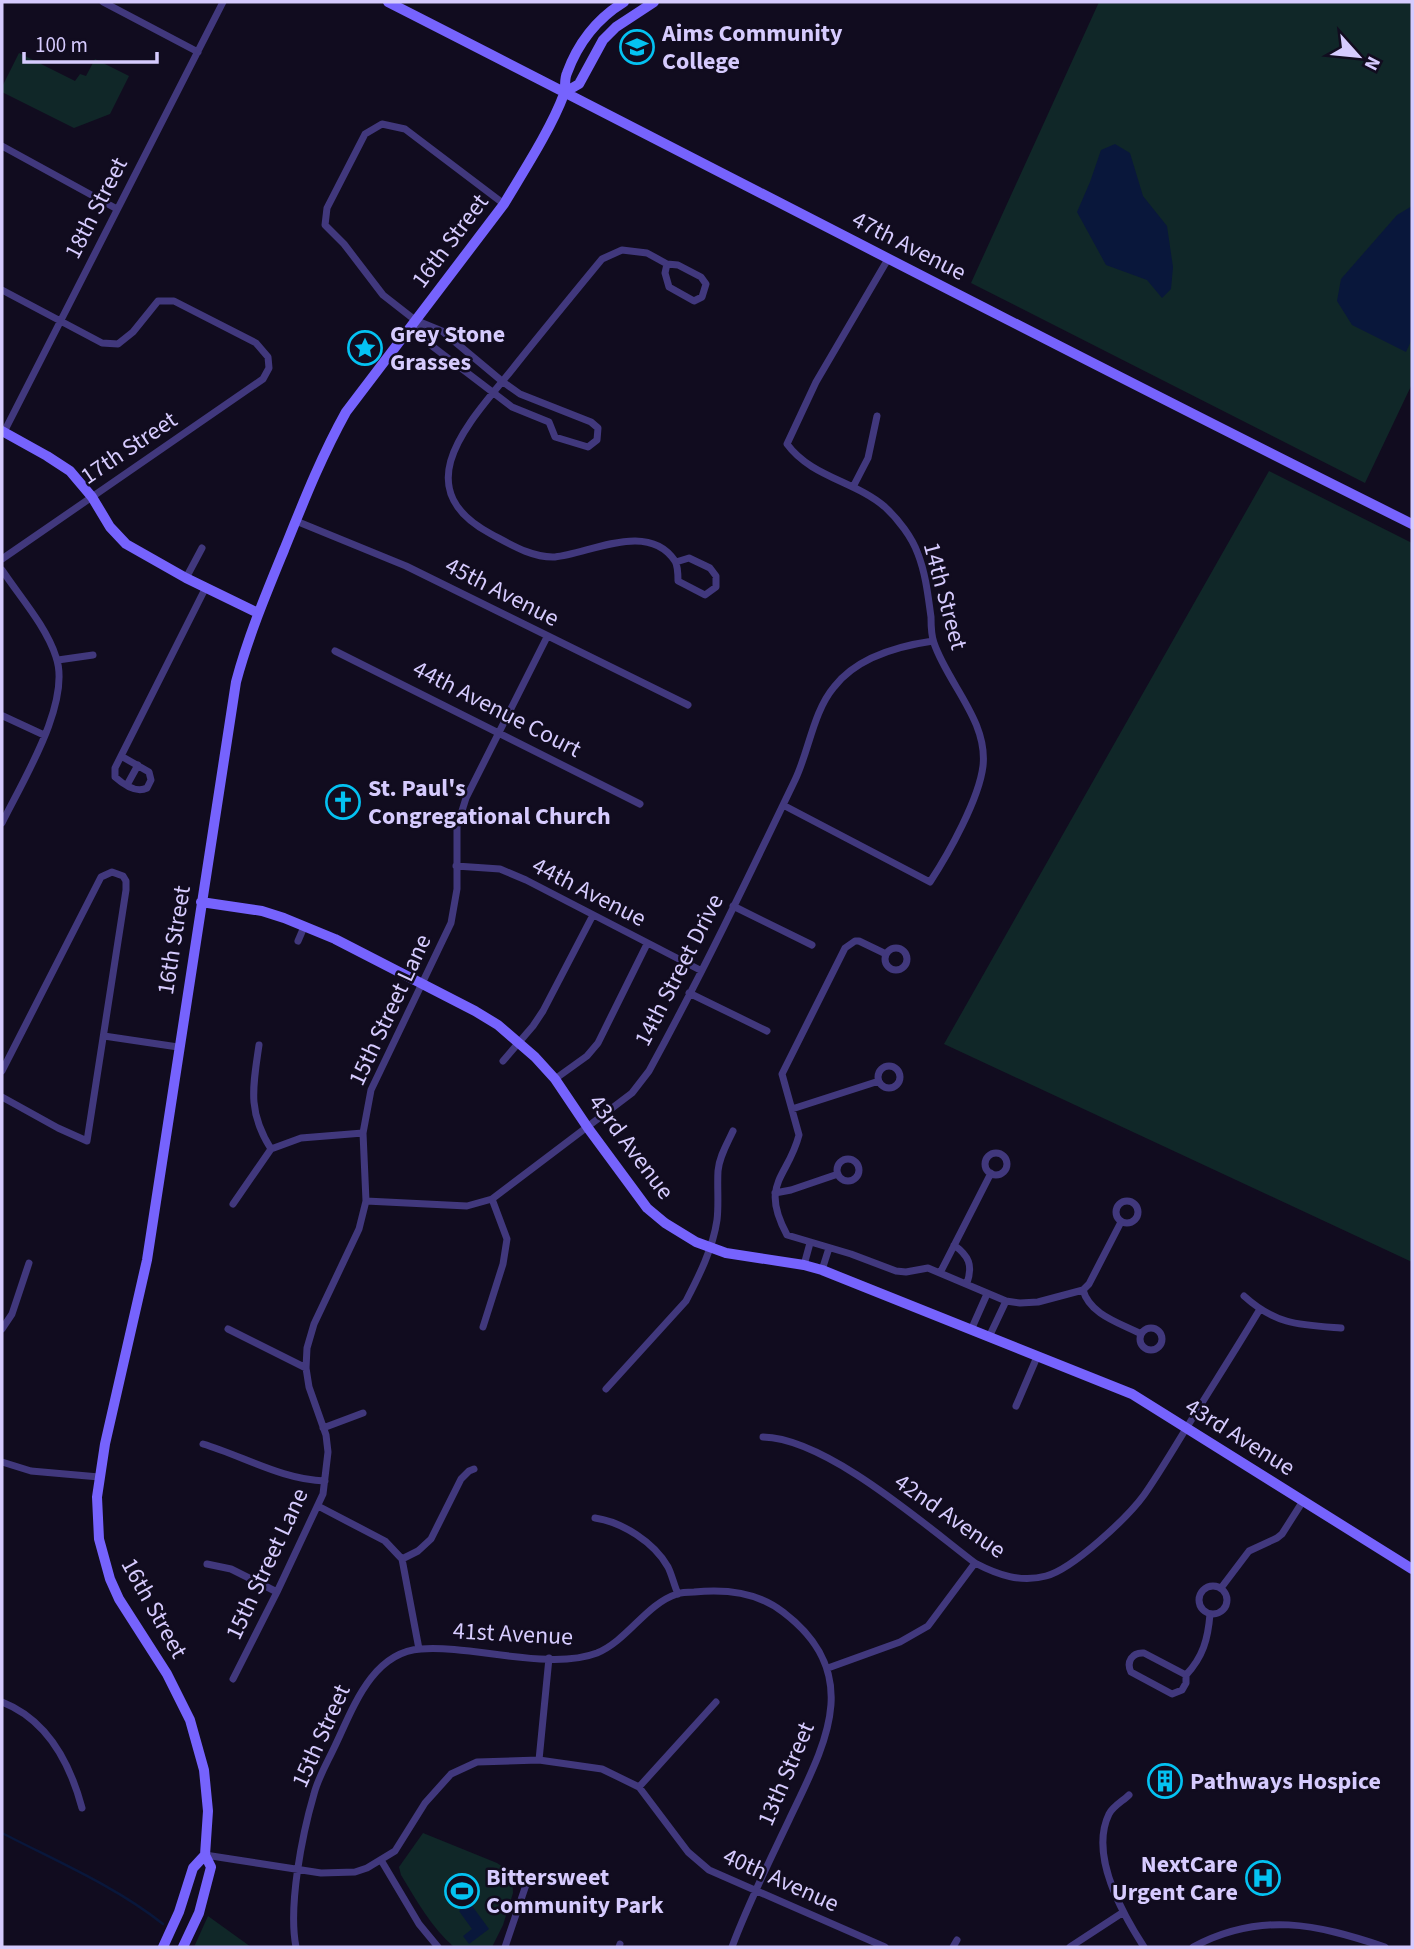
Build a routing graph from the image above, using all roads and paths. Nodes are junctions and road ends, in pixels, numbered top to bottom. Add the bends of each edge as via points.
1 (103, 2) edge
2 (126, 2) edge
3 (223, 2) edge
4 (388, 2) edge
5 (624, 2) edge
6 (654, 2) edge
7 (121, 11) junction
8 (198, 52) junction
9 (565, 92) junction
10 (2, 146) edge
11 (504, 204) junction
12 (117, 209) junction
13 (888, 259) junction
14 (667, 264) junction
15 (2, 290) edge
16 (415, 320) junction
17 (60, 322) junction
18 (503, 382) junction
19 (494, 392) junction
20 (555, 408) junction
21 (877, 416) dead end
22 (549, 422) junction
23 (3, 432) edge
24 (853, 487) junction
25 (92, 497) junction
26 (296, 521) junction
27 (1412, 524) edge
28 (202, 548) dead end
29 (2, 559) edge
30 (676, 562) junction
31 (2, 570) edge
32 (186, 578) junction
33 (206, 587) junction
34 (258, 613) junction
35 (547, 637) junction
36 (933, 641) junction
37 (335, 651) dead end
38 (93, 655) dead end
39 (58, 660) junction
40 (688, 705) dead end
41 (3, 716) edge
42 (499, 733) junction
43 (44, 735) junction
44 (121, 756) junction
45 (138, 765) junction
46 (127, 785) junction
47 (640, 804) dead end
48 (783, 805) junction
49 (2, 823) edge
50 (456, 866) junction
51 (201, 902) junction
52 (733, 906) junction
53 (593, 915) junction
54 (304, 927) junction
55 (298, 941) dead end
56 (647, 944) junction
57 (812, 945) dead end
58 (886, 954) dead end
59 (700, 970) junction
60 (422, 984) junction
61 (689, 993) junction
62 (767, 1031) dead end
63 (104, 1036) junction
64 (519, 1041) junction
65 (259, 1045) dead end
66 (178, 1047) junction
67 (503, 1061) dead end
68 (2, 1071) edge
69 (555, 1079) junction
70 (879, 1081) dead end
71 (2, 1097) edge
72 (792, 1109) junction
73 (588, 1128) junction
74 (733, 1131) dead end
75 (363, 1133) junction
76 (271, 1149) junction
77 (991, 1173) dead end
78 (838, 1174) dead end
79 (775, 1193) junction
80 (492, 1199) junction
81 (366, 1200) junction
82 (233, 1203) dead end
83 (1121, 1222) dead end
84 (810, 1242) junction
85 (954, 1245) junction
86 (710, 1248) junction
87 (829, 1248) junction
88 (29, 1263) dead end
89 (804, 1265) junction
90 (822, 1270) junction
91 (940, 1273) junction
92 (967, 1283) junction
93 (1083, 1290) junction
94 (987, 1294) junction
95 (1244, 1296) dead end
96 (1006, 1301) junction
97 (1260, 1310) junction
98 (483, 1327) dead end
99 (1341, 1328) dead end
100 (2, 1329) edge
101 (228, 1329) dead end
102 (971, 1330) junction
103 (1141, 1334) dead end
104 (989, 1338) junction
105 (1037, 1357) junction
106 (306, 1368) junction
107 (606, 1389) dead end
108 (1016, 1406) dead end
109 (363, 1413) dead end
110 (323, 1428) junction
111 (1186, 1428) junction
112 (763, 1437) dead end
113 (203, 1444) dead end
114 (2, 1462) edge
115 (474, 1469) dead end
116 (99, 1477) junction
117 (325, 1481) junction
118 (1303, 1501) junction
119 (318, 1506) junction
120 (595, 1518) dead end
121 (402, 1559) junction
122 (975, 1563) junction
123 (207, 1564) dead end
124 (1412, 1569) edge
125 (1221, 1588) junction
126 (278, 1592) junction
127 (677, 1594) junction
128 (1210, 1614) junction
129 (419, 1648) junction
130 (549, 1658) junction
131 (828, 1668) junction
132 (1185, 1675) junction
133 (233, 1679) dead end
134 (2, 1702) edge
135 (716, 1702) dead end
136 (540, 1760) junction
137 (639, 1787) junction
138 (1129, 1795) dead end
139 (82, 1808) dead end
140 (205, 1855) junction
141 (381, 1860) junction
142 (299, 1869) junction
143 (528, 1879) dead end
144 (756, 1891) junction
145 (1122, 1913) junction
146 (163, 1947) edge
147 (183, 1947) edge
148 (296, 1947) edge
149 (439, 1947) edge
150 (505, 1947) edge
151 (732, 1947) edge
152 (885, 1947) edge
153 (1070, 1947) edge
154 (1144, 1947) edge
155 (1193, 1947) edge
156 (1385, 1947) edge

1 - 7 street
2 - 7 street
3 - 8 street, 18th Street
4 - 9 main road, 47th Avenue
5 - 9 main road via 607,12 586,36 566,75
6 - 9 main road via 615,27 579,84
7 - 8 street
8 - 12 street, 18th Street
9 - 11 main road, 16th Street
9 - 13 main road, 47th Avenue
10 - 12 street
11 - 16 main road, 16th Street
11 - 16 street via 405,129 382,124 365,134 327,208 325,225 383,295
12 - 17 street, 18th Street
13 - 24 street, 14th Street via 816,382 787,444 797,457
13 - 27 main road, 47th Avenue
14 - 14 street via 669,287 694,301 702,297 706,284 701,277
14 - 18 street via 632,250 602,259
15 - 17 street
16 - 18 street via 442,331
16 - 19 street via 432,346
16 - 26 main road, 16th Street via 346,412
17 - 23 street, 18th Street
17 - 25 street, 17th Street via 102,343 118,344 158,302 174,301 256,344 268,356 269,368 263,379
18 - 19 street
18 - 20 street
19 - 22 street via 512,407
19 - 30 street via 454,448 447,472 452,498 472,524 537,556 556,557 630,541 653,545
20 - 22 street
20 - 22 street via 591,422 598,428 597,440 587,447 555,437
21 - 24 street via 868,458
23 - 25 main road via 60,464
24 - 36 street, 14th Street via 885,507 918,552
25 - 29 street, 17th Street
25 - 32 main road via 126,544
26 - 34 main road, 16th Street
26 - 35 street, 45th Avenue via 407,566
28 - 32 street
30 - 30 street via 678,581 705,595 716,587 710,568 688,558
31 - 39 street
32 - 33 main road
33 - 34 main road
33 - 44 street
34 - 51 main road, 16th Street via 236,682
35 - 40 street, 45th Avenue
35 - 42 street, 15th Street Lane
36 - 48 street, 14th Street Drive via 860,663 834,687
36 - 48 street, 14th Street via 974,720 982,741 983,763 966,815 930,882
37 - 42 street, 44th Avenue Court
38 - 39 street
39 - 43 street via 60,688
41 - 43 street
42 - 47 street, 44th Avenue Court
42 - 50 street, 15th Street Lane via 459,817
43 - 49 street
44 - 45 street
44 - 46 street via 114,773
45 - 46 street
45 - 46 street via 149,772 150,784 140,791
48 - 52 street, 14th Street Drive
50 - 53 street, 44th Avenue via 500,869
50 - 60 street, 15th Street Lane via 451,923
51 - 54 main road, 43rd Avenue via 261,911
51 - 66 main road, 16th Street
52 - 57 street
52 - 59 street, 14th Street Drive
53 - 56 street, 44th Avenue
53 - 64 street via 543,1012
54 - 55 street
54 - 60 main road, 43rd Avenue
56 - 59 street, 44th Avenue
56 - 69 street via 598,1042
58 - 72 street via 859,941 845,948 782,1074
59 - 61 street, 14th Street Drive
60 - 64 main road, 43rd Avenue via 475,1011
60 - 75 street, 15th Street Lane via 371,1090
61 - 62 street
61 - 73 street, 14th Street Drive via 649,1071 632,1093
63 - 66 street
63 - 68 street via 127,890 123,876 113,872 97,885
63 - 71 street via 87,1141
64 - 67 street
64 - 69 main road, 43rd Avenue
65 - 76 street via 254,1106
66 - 116 main road, 16th Street via 147,1260
69 - 73 main road, 43rd Avenue
70 - 72 street
72 - 79 street via 799,1135
73 - 80 street, 14th Street Drive
73 - 86 main road, 43rd Avenue via 647,1208 682,1235
74 - 86 street via 718,1171 717,1223
75 - 76 street via 301,1138
75 - 81 street, 15th Street Lane
76 - 82 street
77 - 85 street
78 - 79 street
79 - 84 street via 787,1235
80 - 81 street, 14th Street Drive via 459,1206
80 - 98 street via 508,1239
81 - 106 street, 15th Street Lane via 359,1229 314,1324
83 - 93 street
84 - 87 street
84 - 89 street
85 - 91 street
85 - 92 street via 970,1264
86 - 89 main road, 43rd Avenue
86 - 107 street via 686,1301
87 - 90 street
87 - 91 street via 896,1271 928,1268
88 - 100 street via 12,1314
89 - 90 main road, 43rd Avenue
90 - 102 main road, 43rd Avenue
91 - 92 street
92 - 94 street
93 - 96 street via 1038,1302
93 - 103 street via 1096,1310
94 - 96 street
94 - 102 street
95 - 97 street
96 - 104 street
97 - 99 street via 1287,1323
97 - 111 street, 42nd Avenue
101 - 106 street
102 - 104 main road, 43rd Avenue
104 - 105 main road, 43rd Avenue
105 - 108 street
105 - 111 main road, 43rd Avenue via 1132,1394
106 - 110 street, 15th Street Lane
109 - 110 street
110 - 117 street, 15th Street Lane via 328,1452
111 - 118 main road, 43rd Avenue
111 - 122 street, 42nd Avenue via 1134,1507 1067,1566 1048,1576 1030,1578 1005,1577
112 - 122 street, 42nd Avenue via 796,1443 860,1477
113 - 117 street via 288,1475
114 - 116 street via 31,1471
115 - 121 street via 461,1479 431,1539
116 - 140 main road, 16th Street via 99,1539 110,1579 178,1696 198,1746 208,1801
117 - 119 street, 15th Street Lane
118 - 124 main road, 43rd Avenue
118 - 125 street via 1282,1534 1249,1551
119 - 121 street via 385,1541
119 - 126 street, 15th Street Lane
120 - 127 street via 647,1542 659,1553
121 - 129 street, 41st Avenue
122 - 131 street via 928,1626 900,1643
123 - 126 street via 231,1569
125 - 128 street via 1226,1605
125 - 128 street via 1208,1586 1199,1597 1200,1606
126 - 133 street, 15th Street Lane
127 - 130 street, 41st Avenue via 601,1651
127 - 131 street via 734,1591 767,1602 797,1622
128 - 132 street via 1204,1648
129 - 130 street, 41st Avenue
129 - 142 street, 15th Street via 379,1668 366,1684 314,1791
130 - 136 street
131 - 144 street, 13th Street via 828,1732
132 - 132 street via 1144,1653 1133,1655 1129,1662 1134,1675 1172,1694 1182,1690
134 - 139 street via 50,1738 69,1768
135 - 137 street
136 - 137 street, 40th Avenue via 602,1769
136 - 141 street, 40th Avenue via 477,1762 451,1774 425,1803 395,1851
137 - 144 street, 40th Avenue via 699,1863
138 - 145 street via 1110,1811 1104,1829 1106,1863
140 - 142 street, 40th Avenue
140 - 146 main road, 16th Street via 193,1867
140 - 147 main road, 16th Street via 211,1867
141 - 142 street, 40th Avenue via 340,1873
141 - 149 street via 419,1924
142 - 148 street, 15th Street via 293,1926
143 - 150 street
144 - 151 street, 13th Street
144 - 152 street, 40th Avenue
145 - 153 street
145 - 154 street
155 - 156 street via 1236,1928 1279,1923 1337,1931

